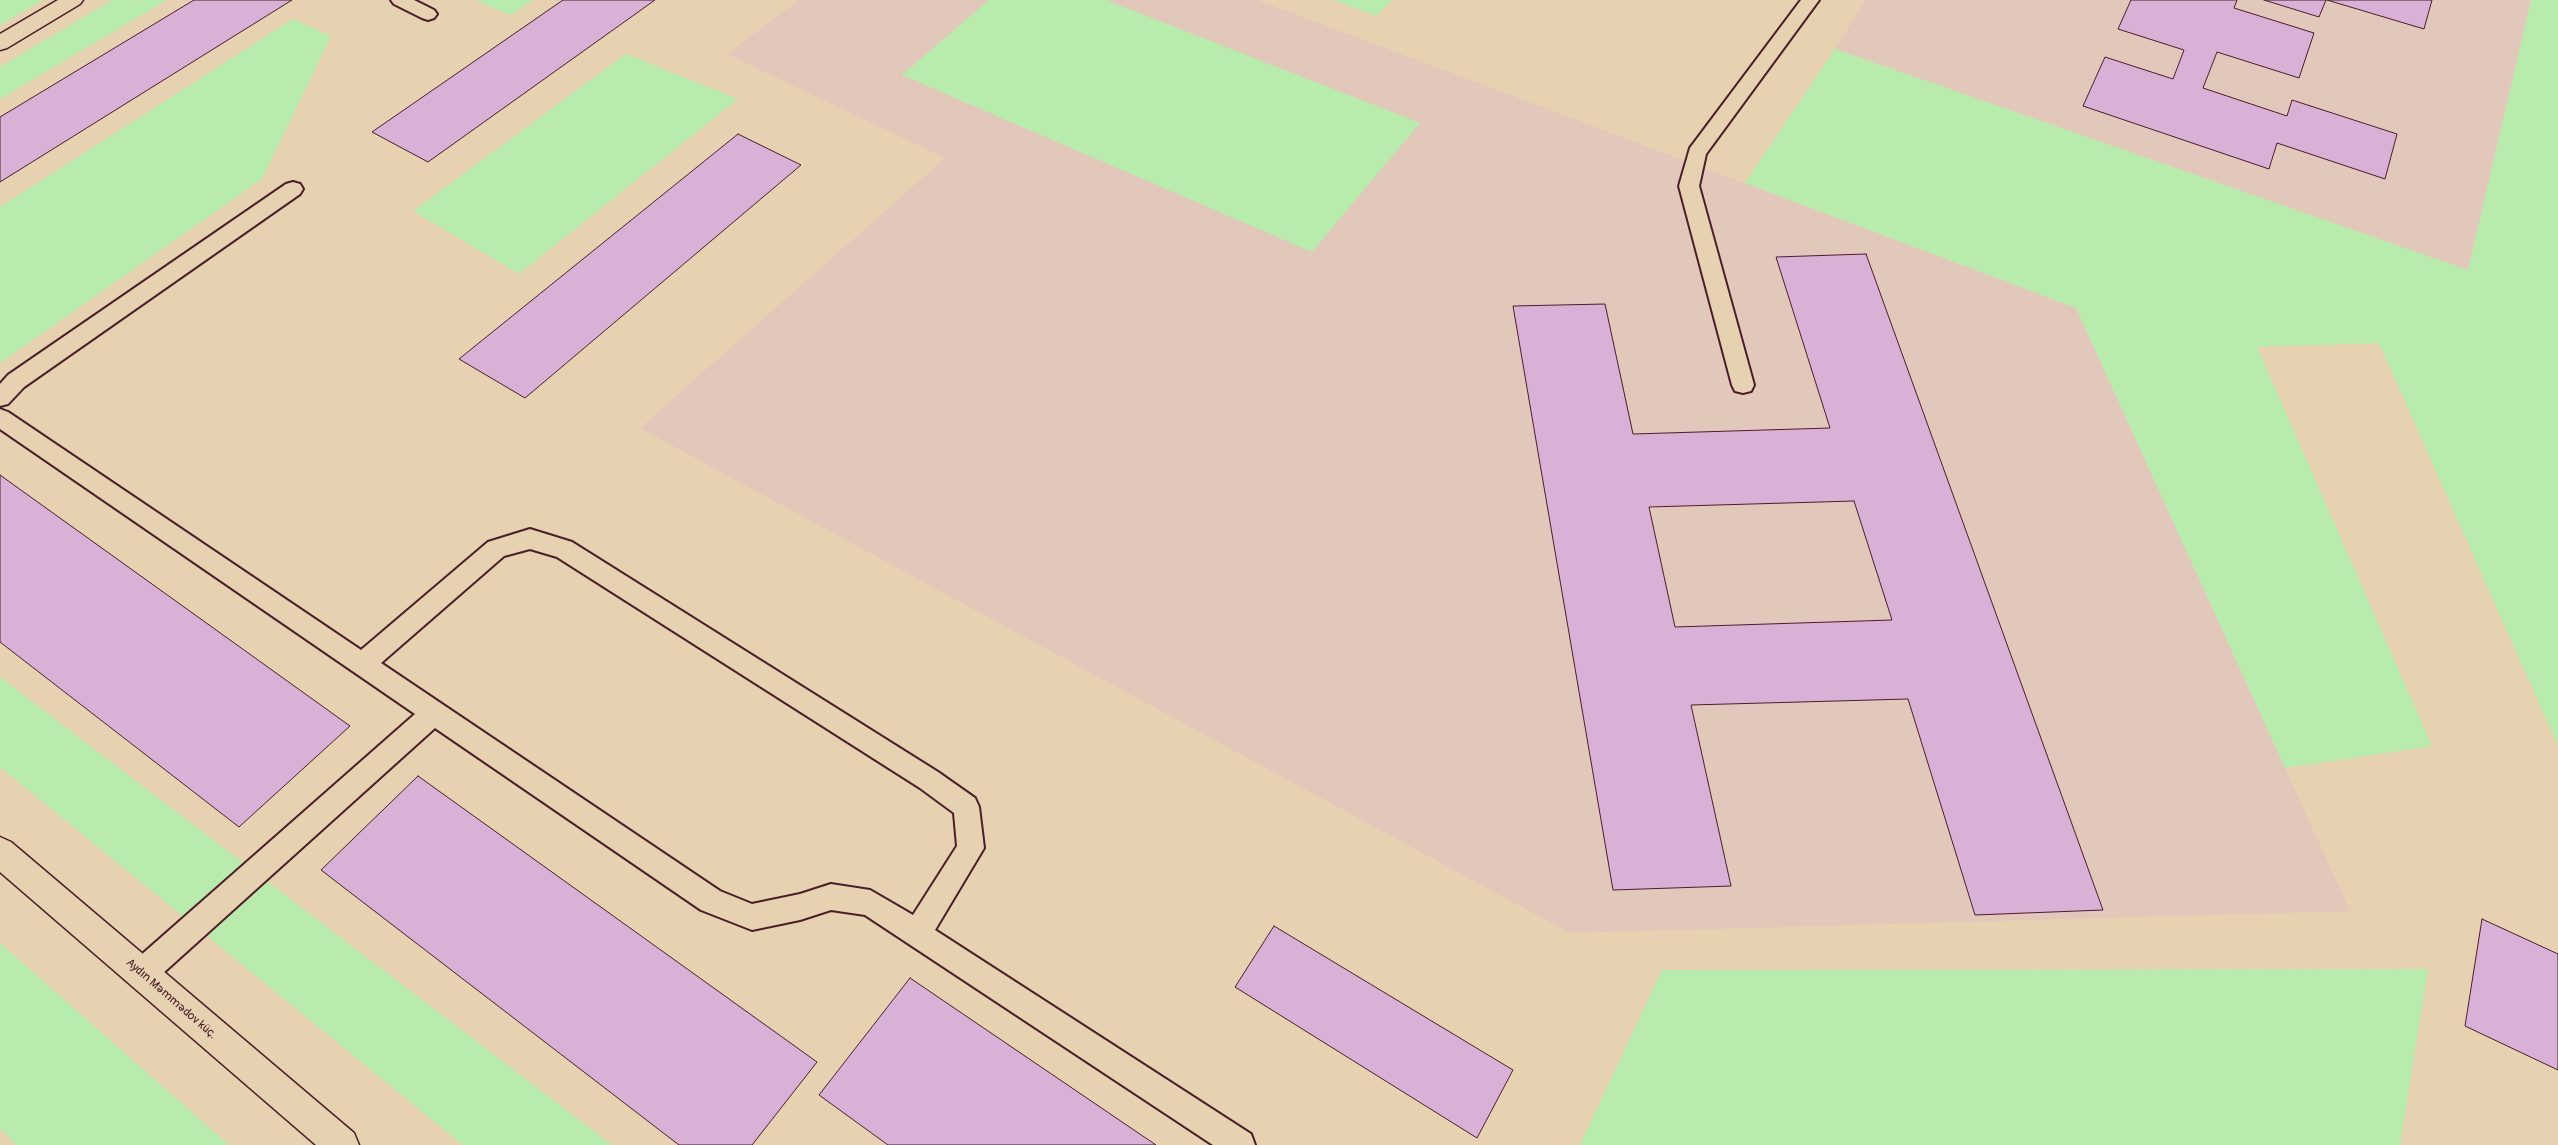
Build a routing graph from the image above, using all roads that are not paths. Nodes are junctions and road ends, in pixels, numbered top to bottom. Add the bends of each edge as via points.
1 (73, 0) edge
2 (400, 0) edge
3 (1810, 0) edge
4 (428, 14) dead end
5 (0, 43) edge
6 (293, 188) dead end
7 (1743, 385) dead end
8 (0, 398) edge
9 (0, 418) edge
10 (361, 665) junction
11 (434, 713) junction
12 (0, 852) edge
13 (917, 933) junction
14 (142, 973) junction
15 (342, 1145) edge
16 (1240, 1145) edge

1 - 5 street
2 - 4 lane
3 - 7 lane via 1697,153 1690,186
6 - 8 lane via 16,381
9 - 10 lane
10 - 11 lane
10 - 13 lane via 496,549 530,539 564,549 929,780 966,807 972,848
11 - 13 lane via 711,901 752,917 831,897 870,903
11 - 14 lane
12 - 14 street, Aydın Məmmədov küç.
13 - 16 lane
14 - 15 street, Aydın Məmmədov küç.

